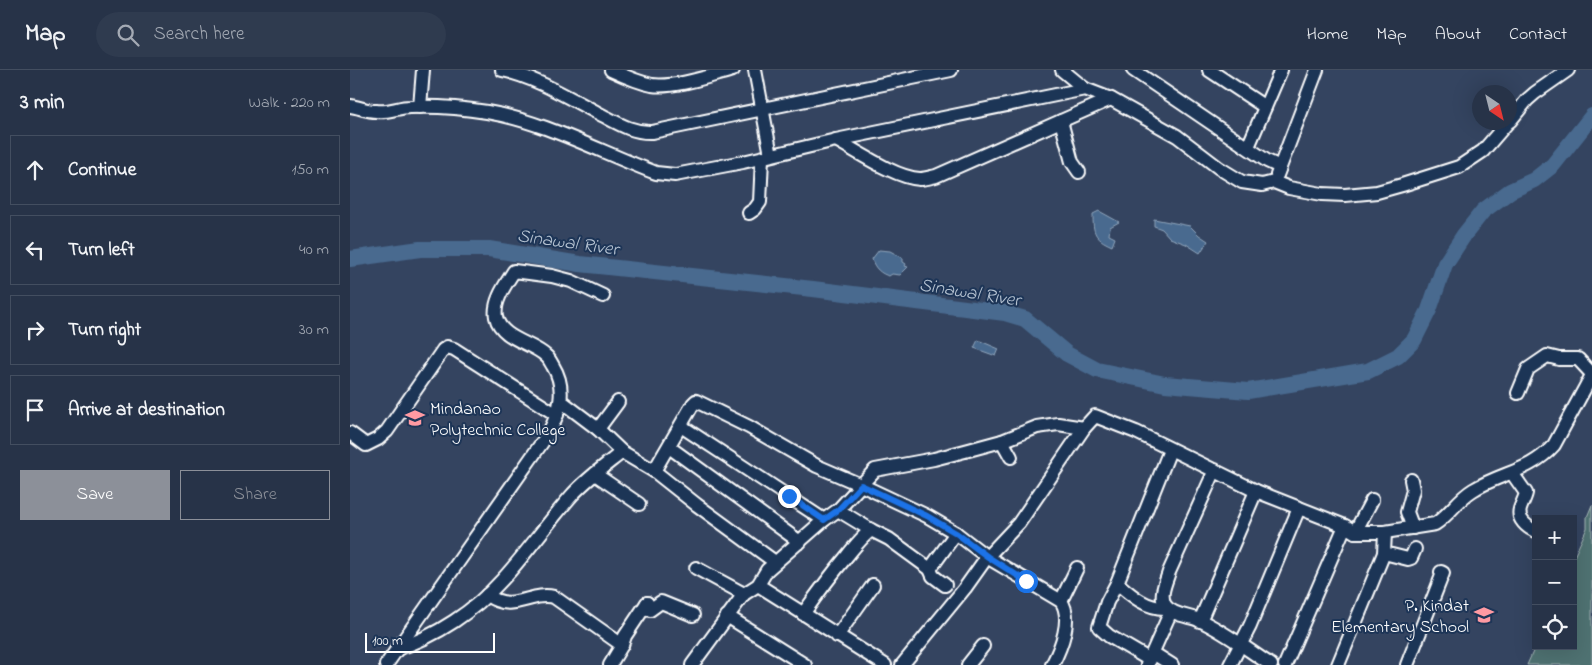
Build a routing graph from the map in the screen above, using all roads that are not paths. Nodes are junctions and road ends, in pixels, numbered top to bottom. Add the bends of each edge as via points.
1 (422, 70) edge
2 (502, 70) edge
3 (611, 70) edge
4 (733, 70) edge
5 (755, 70) edge
6 (951, 70) edge
7 (1062, 70) edge
8 (1133, 70) edge
9 (1209, 70) edge
10 (1281, 70) edge
11 (1317, 70) edge
12 (1568, 70) edge
13 (1085, 89) junction
14 (1111, 100) junction
15 (350, 106) edge
16 (420, 107) junction
17 (1265, 107) junction
18 (763, 108) junction
19 (1517, 112) edge
20 (1061, 121) junction
21 (1502, 130) edge
22 (836, 140) junction
23 (1248, 147) junction
24 (767, 156) junction
25 (1280, 168) junction
26 (1079, 172) dead end
27 (1274, 182) junction
28 (749, 213) dead end
29 (603, 296) dead end
30 (1592, 375) edge
31 (1518, 393) dead end
32 (561, 400) junction
33 (618, 402) dead end
34 (557, 415) junction
35 (681, 426) junction
36 (1084, 428) junction
37 (598, 429) junction
38 (350, 433) edge
39 (1002, 441) junction
40 (669, 447) junction
41 (1170, 450) junction
42 (622, 452) junction
43 (1011, 457) dead end
44 (1215, 470) junction
45 (654, 471) junction
46 (1512, 473) junction
47 (595, 474) junction
48 (1411, 480) dead end
49 (861, 485) junction
50 (1256, 491) junction
51 (1372, 500) dead end
52 (638, 504) dead end
53 (1299, 508) junction
54 (838, 510) junction
55 (824, 520) junction
56 (1412, 528) junction
57 (1350, 529) junction
58 (1532, 529) edge
59 (872, 530) junction
60 (1385, 532) junction
61 (956, 533) junction
62 (800, 542) junction
63 (1415, 549) dead end
64 (1384, 553) junction
65 (988, 557) junction
66 (775, 562) junction
67 (696, 568) dead end
68 (1077, 568) dead end
69 (930, 569) junction
70 (1441, 572) dead end
71 (1117, 583) junction
72 (758, 585) junction
73 (945, 585) dead end
74 (873, 586) dead end
75 (744, 594) junction
76 (487, 595) junction
77 (1061, 601) junction
78 (1169, 609) junction
79 (804, 614) junction
80 (693, 615) dead end
81 (727, 616) junction
82 (1200, 621) junction
83 (838, 636) junction
84 (622, 645) junction
85 (1242, 645) junction
86 (983, 646) dead end
87 (397, 649) junction
88 (1150, 659) edge
89 (386, 665) edge
90 (610, 665) edge
91 (692, 665) edge
92 (806, 665) edge
93 (885, 665) edge
94 (902, 665) edge
95 (968, 665) edge
96 (1052, 665) edge
97 (1172, 665) edge
98 (1230, 665) edge
99 (1271, 665) edge
100 (1285, 665) edge
101 (1338, 665) edge
102 (1407, 665) edge

1 - 16 street
2 - 18 street via 518,74 640,132
3 - 4 street via 653,85 680,83
5 - 18 street
6 - 18 street
7 - 13 street
8 - 23 street
9 - 17 street
10 - 17 street
11 - 25 street
12 - 19 street via 1526,100
13 - 14 street
13 - 22 street
14 - 20 street
14 - 27 street via 1177,136 1242,182 1262,185
15 - 16 street via 380,112
16 - 24 street via 485,112 519,120 656,173 674,175
17 - 23 street
18 - 24 street
20 - 22 street via 936,176 920,179 904,176
20 - 26 street via 1072,162
21 - 27 street via 1483,151 1458,166 1377,192 1322,194
22 - 24 street
23 - 25 street
24 - 28 street via 760,202
25 - 27 street
29 - 32 street via 571,281 514,271 497,301 496,317 502,329 546,356 558,374
30 - 31 street via 1578,359 1547,356 1528,369
30 - 46 street via 1554,445 1537,461
32 - 34 street
32 - 37 street
33 - 37 street
34 - 38 street via 447,347 382,436 366,445
34 - 87 street via 548,434
35 - 40 street
35 - 49 street via 698,401 817,466
35 - 55 street
36 - 39 street via 1065,424 1037,426
36 - 41 street via 1095,416
36 - 65 street via 1019,523
37 - 42 street
39 - 43 street
39 - 49 street via 875,470
40 - 45 street
40 - 62 street
41 - 44 street
41 - 71 street
42 - 45 street
42 - 47 street
44 - 50 street
44 - 78 street via 1167,579 1162,600
45 - 66 street
46 - 56 street via 1472,491 1435,524
46 - 58 street via 1526,493 1520,509 1521,518
47 - 52 street
47 - 76 street via 572,496
48 - 56 street via 1413,490 1407,512
49 - 54 street
49 - 61 street
50 - 53 street
50 - 82 street
51 - 57 street
53 - 57 street
53 - 85 street
54 - 55 street
54 - 59 street
55 - 62 street
56 - 60 street
57 - 60 street
57 - 100 street
59 - 69 street
59 - 79 street via 859,539
60 - 64 street
61 - 65 street
61 - 69 street
62 - 66 street
63 - 64 street via 1412,558 1408,559
64 - 101 street
65 - 77 street
65 - 94 street
66 - 72 street
67 - 75 street
68 - 77 street
69 - 73 street via 933,576
70 - 102 street
71 - 78 street via 1136,599
71 - 88 street via 1099,628
72 - 75 street
72 - 79 street
74 - 83 street
75 - 81 street
76 - 84 street via 512,603 544,594 554,597
76 - 87 street via 434,634
77 - 96 street via 1065,607 1065,627
78 - 82 street
78 - 88 street
79 - 83 street
80 - 84 street via 661,602 650,610 648,603
81 - 91 street
81 - 92 street
82 - 85 street
83 - 93 street
84 - 90 street
85 - 98 street
85 - 99 street
86 - 95 street
87 - 89 street
88 - 97 street

